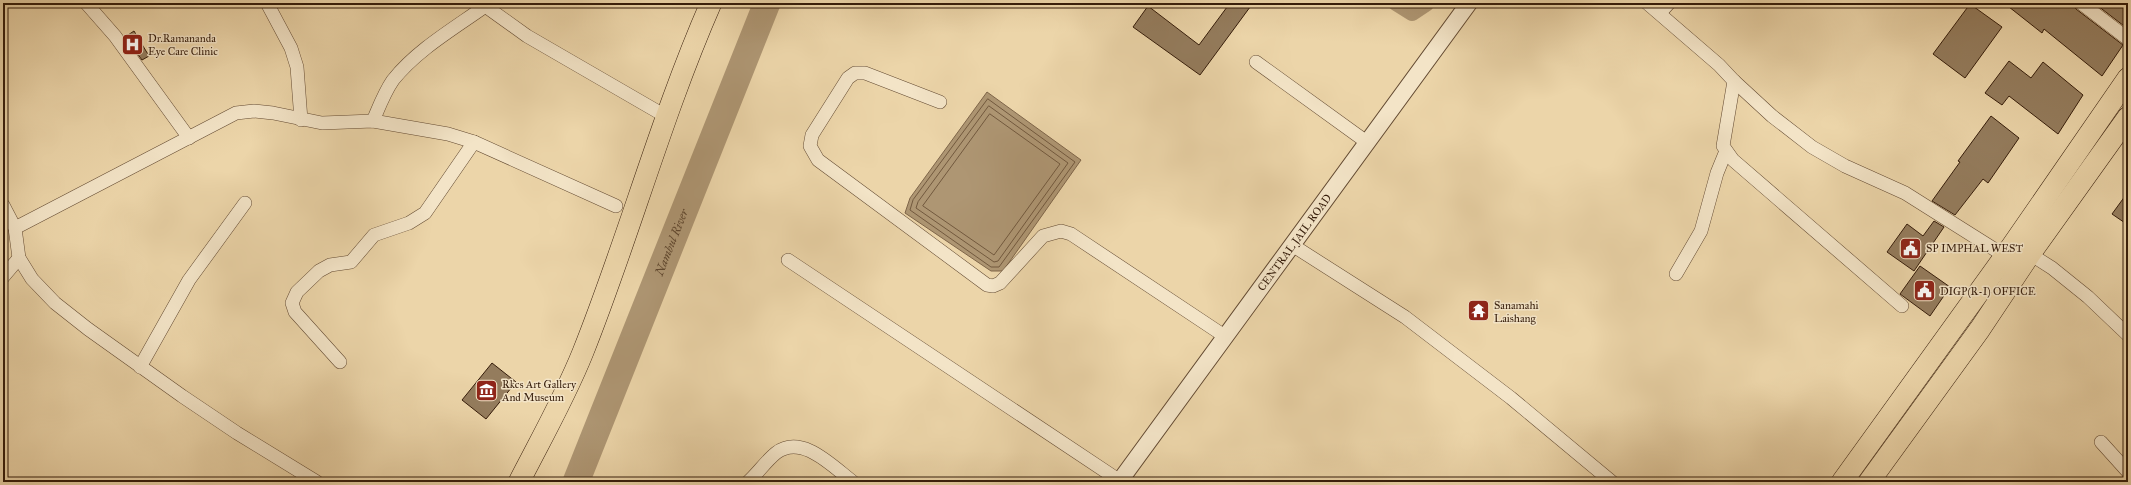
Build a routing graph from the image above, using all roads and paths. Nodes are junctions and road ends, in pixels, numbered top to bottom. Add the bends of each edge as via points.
1 (86, 3) edge
2 (267, 3) edge
3 (711, 3) edge
4 (1469, 3) edge
5 (1647, 3) edge
6 (1669, 3) edge
7 (2081, 3) edge
8 (482, 5) edge
9 (1660, 13) junction
10 (2128, 39) edge
11 (1256, 62) dead end
12 (2128, 78) edge
13 (1734, 81) junction
14 (940, 102) dead end
15 (666, 117) junction
16 (2128, 117) edge
17 (301, 120) junction
18 (373, 121) junction
19 (189, 138) junction
20 (474, 142) junction
21 (1368, 143) junction
22 (1726, 151) junction
23 (245, 203) dead end
24 (3, 205) edge
25 (616, 206) dead end
26 (15, 228) junction
27 (1292, 245) junction
28 (2030, 254) junction
29 (2005, 256) junction
30 (19, 258) junction
31 (788, 260) dead end
32 (1676, 274) dead end
33 (3, 277) edge
34 (1902, 306) dead end
35 (2128, 335) edge
36 (1226, 337) junction
37 (340, 362) dead end
38 (140, 367) junction
39 (2101, 442) dead end
40 (2128, 472) edge
41 (1120, 481) edge
42 (317, 482) edge
43 (519, 482) edge
44 (748, 482) edge
45 (853, 482) edge
46 (1612, 482) edge
47 (1842, 482) edge
48 (1869, 482) edge

1 - 19 street via 115,36
2 - 17 street via 291,48 297,67
3 - 15 highway
4 - 21 street, CENTRAL JAIL ROAD
5 - 9 street
6 - 9 street
7 - 10 street
8 - 15 street via 527,36
8 - 18 street via 410,60 382,98
9 - 13 street via 1720,65
11 - 21 street
12 - 29 highway
13 - 22 street via 1723,146
13 - 29 street via 1772,116 1812,147 1845,166 1905,193
14 - 36 street via 865,73 855,73 848,78 812,135 810,146 818,160 987,285 1000,283 1043,236 1060,231 1071,234
15 - 43 highway via 582,353
16 - 28 highway
17 - 18 street via 343,123
17 - 19 street via 254,111 236,113
18 - 20 street via 448,134
19 - 26 street
20 - 25 street
20 - 37 street via 425,212 409,223 374,235 351,262 330,265 319,271 297,292 292,303 295,312
21 - 27 street, CENTRAL JAIL ROAD
22 - 32 street via 1717,172 1701,231
22 - 34 street via 1733,160
23 - 38 street via 189,280
24 - 26 street
26 - 30 street
27 - 36 street, CENTRAL JAIL ROAD
27 - 46 street via 1405,317 1511,398
28 - 29 street
28 - 35 street via 2069,281
28 - 48 highway via 1980,329
29 - 47 highway
30 - 33 street
30 - 38 street via 32,278 55,303
31 - 41 street
36 - 41 street, CENTRAL JAIL ROAD
38 - 42 street via 237,433
39 - 40 street
44 - 45 street via 776,453 795,446 811,451

